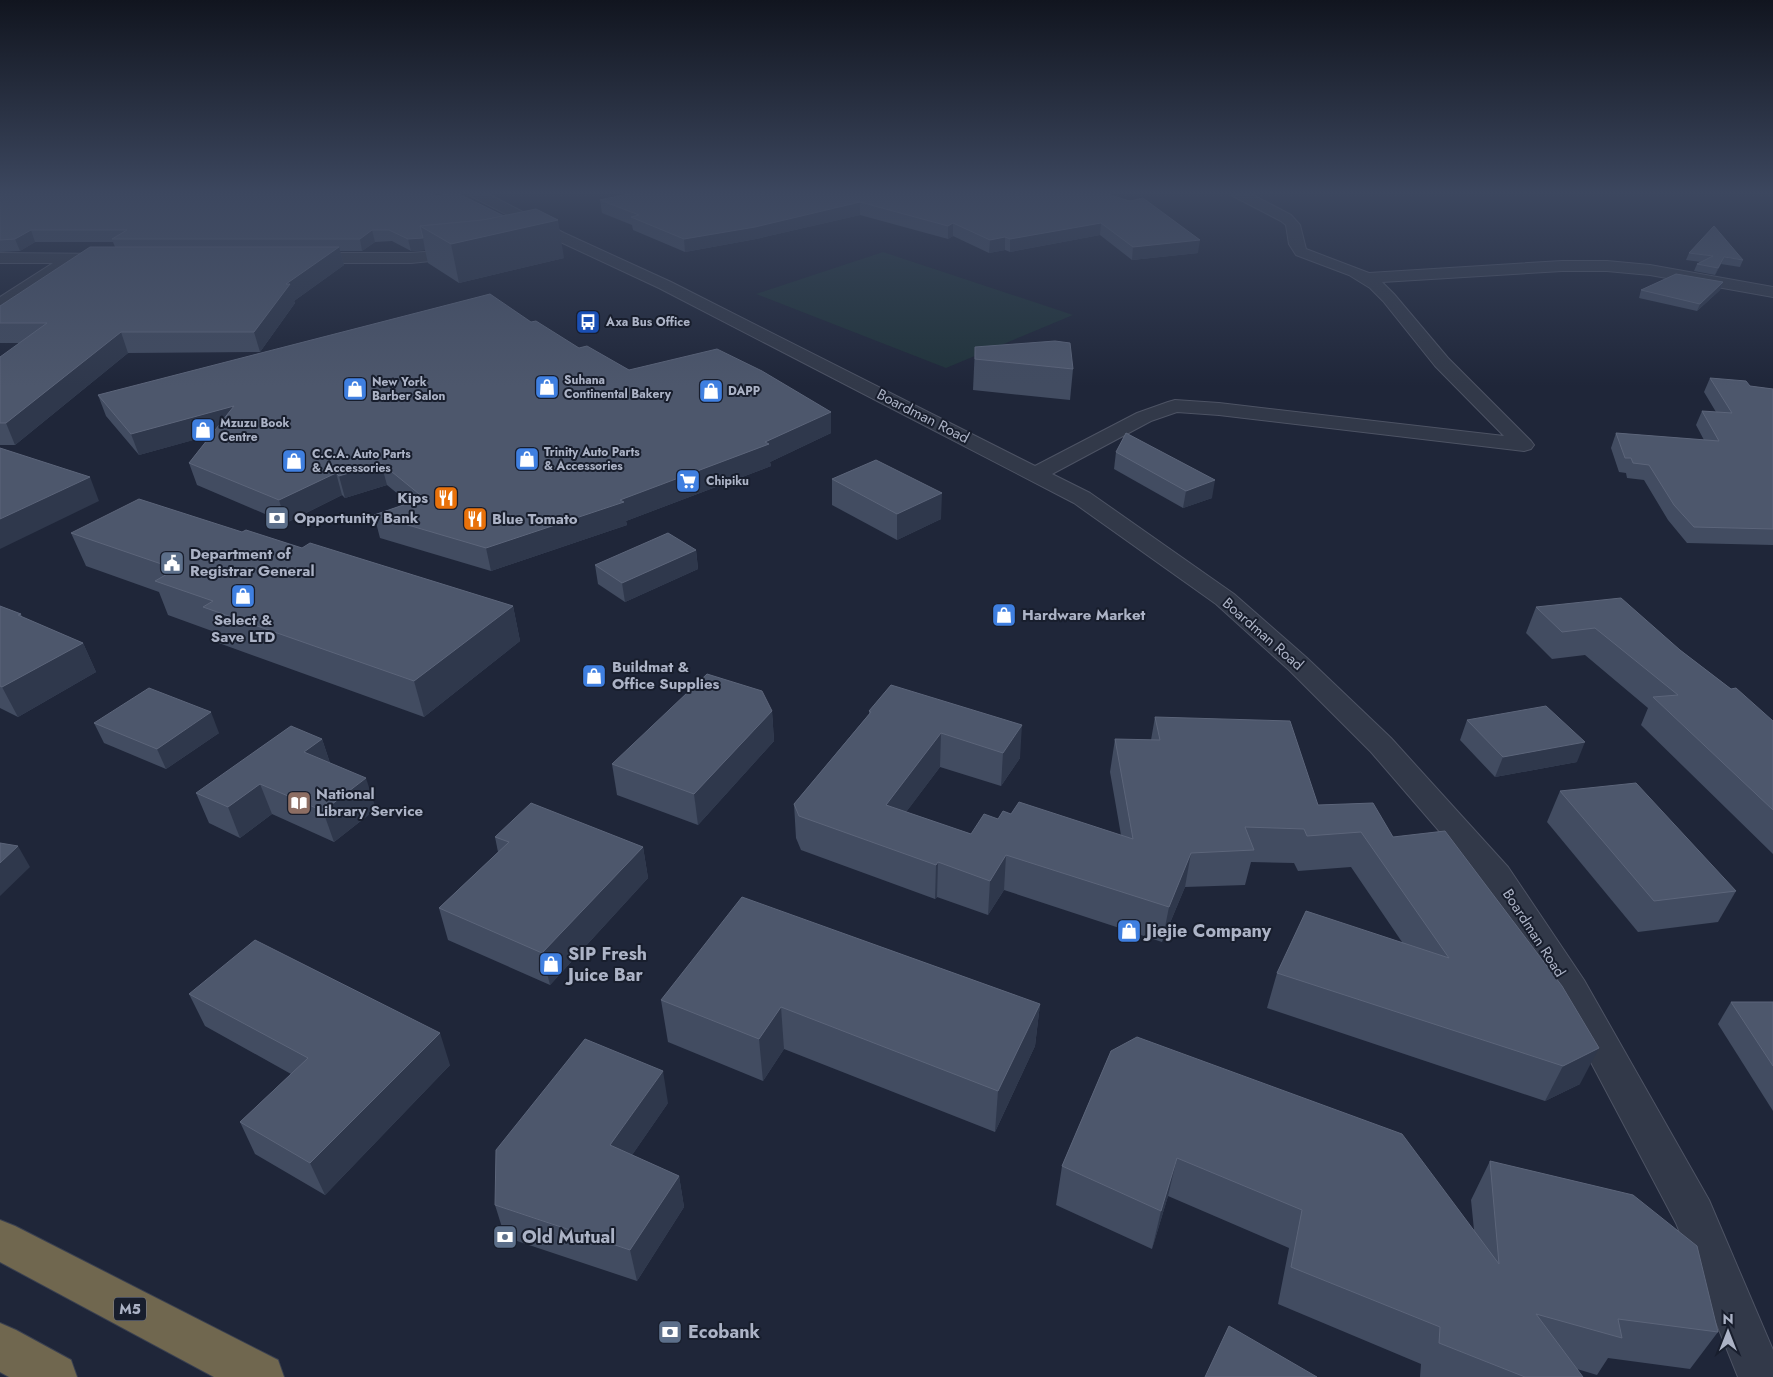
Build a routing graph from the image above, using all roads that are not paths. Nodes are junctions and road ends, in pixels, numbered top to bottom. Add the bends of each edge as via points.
1 (420, 257) edge
2 (592, 257) edge
3 (1314, 257) edge
4 (0, 258) edge
5 (128, 258) edge
6 (286, 258) edge
7 (70, 259) junction
8 (1367, 278) junction
9 (1773, 292) edge
10 (0, 304) edge
11 (1036, 474) junction
12 (0, 1240) edge
13 (0, 1346) edge
14 (54, 1377) edge
15 (261, 1377) edge
16 (1761, 1377) edge

1 - 6 street
2 - 11 street, Boardman Road via 665,286
3 - 8 street
4 - 7 street
5 - 7 street
7 - 10 street
8 - 9 street via 1607,266 1650,270
8 - 11 street via 1524,445 1175,406 1144,417
11 - 16 street, Boardman Road via 1082,498 1225,599 1381,745 1496,875 1571,990 1694,1214
12 - 15 highway, M5
13 - 14 highway

